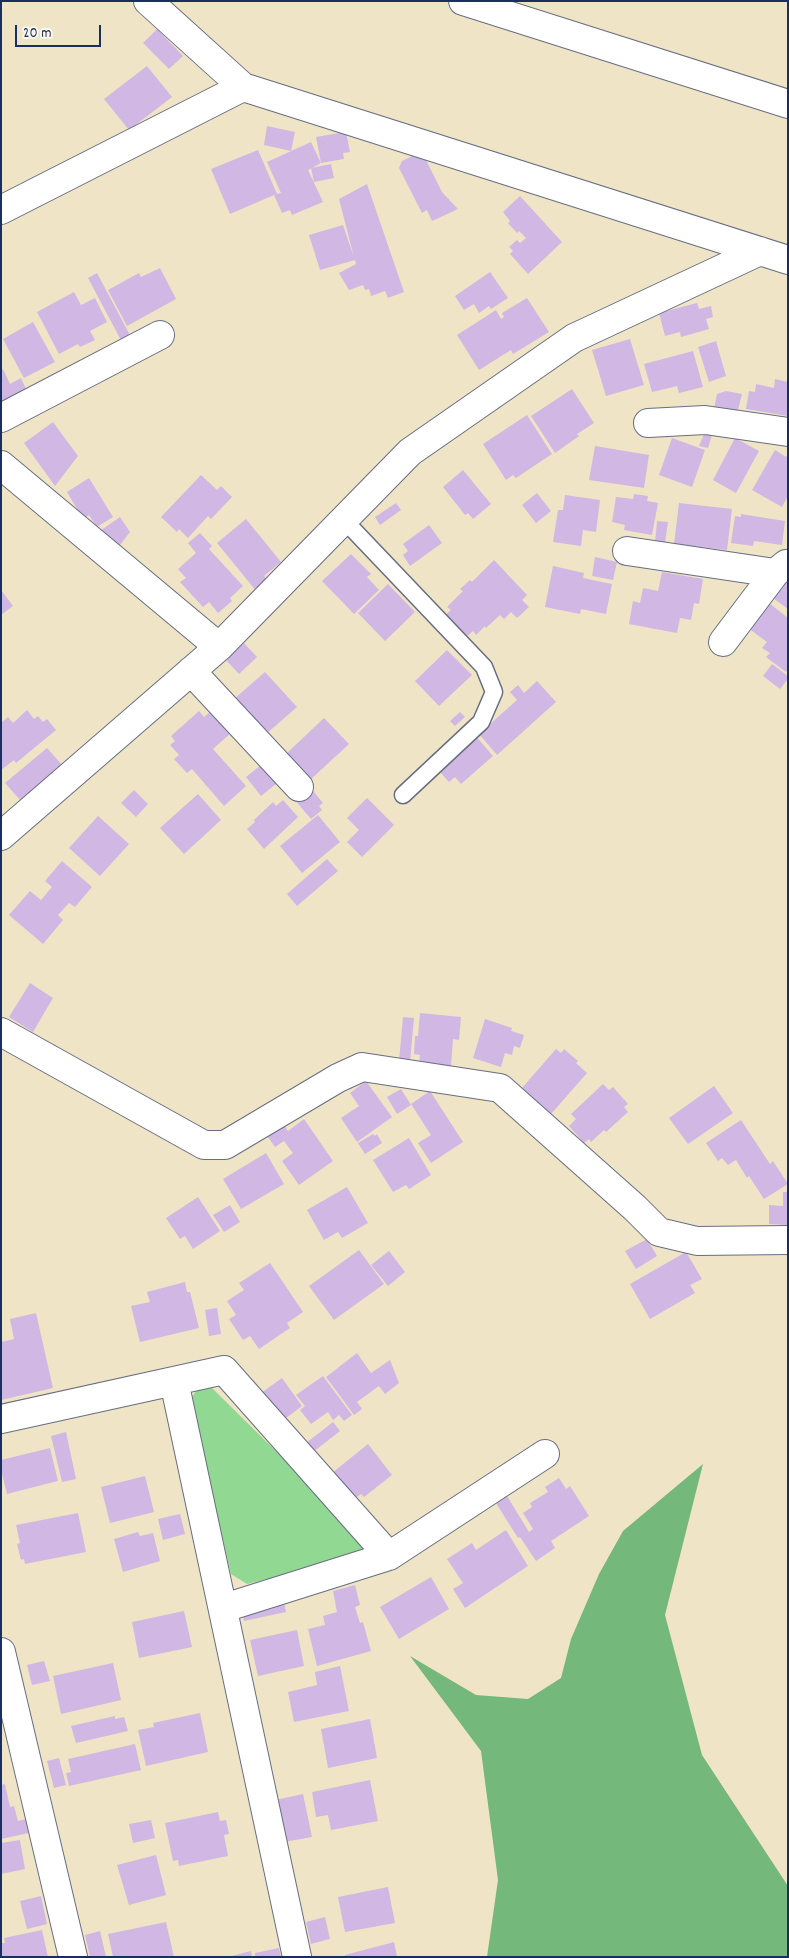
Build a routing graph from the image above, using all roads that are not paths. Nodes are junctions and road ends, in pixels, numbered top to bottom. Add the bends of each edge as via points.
1 (148, 1) edge
2 (463, 1) edge
3 (243, 87) junction
4 (788, 104) edge
5 (1, 210) edge
6 (760, 251) junction
7 (788, 260) edge
8 (160, 335) dead end
9 (1, 418) edge
10 (648, 423) dead end
11 (788, 432) edge
12 (1, 465) edge
13 (344, 520) junction
14 (627, 551) dead end
15 (782, 568) edge
16 (723, 642) dead end
17 (219, 647) junction
18 (191, 671) junction
19 (299, 787) dead end
20 (403, 795) dead end
21 (1, 836) edge
22 (1, 1032) edge
23 (788, 1240) edge
24 (174, 1381) junction
25 (1, 1419) edge
26 (545, 1454) dead end
27 (389, 1556) junction
28 (224, 1608) junction
29 (1, 1652) edge
30 (73, 1957) edge
31 (296, 1957) edge

1 - 3 street
2 - 4 street
3 - 5 street
3 - 6 street
6 - 7 street
6 - 13 street via 574,338 410,452
8 - 9 street
10 - 11 street via 705,420
12 - 17 street
13 - 17 street
13 - 20 lane via 484,667 494,692 481,722
14 - 15 street
15 - 16 street
17 - 18 street
18 - 19 street
18 - 21 street
22 - 23 street via 204,1146 225,1145 362,1067 500,1088 659,1232 697,1241
24 - 25 street
24 - 27 street via 224,1370
24 - 28 street
26 - 27 street
27 - 28 street
28 - 31 street
29 - 30 street

